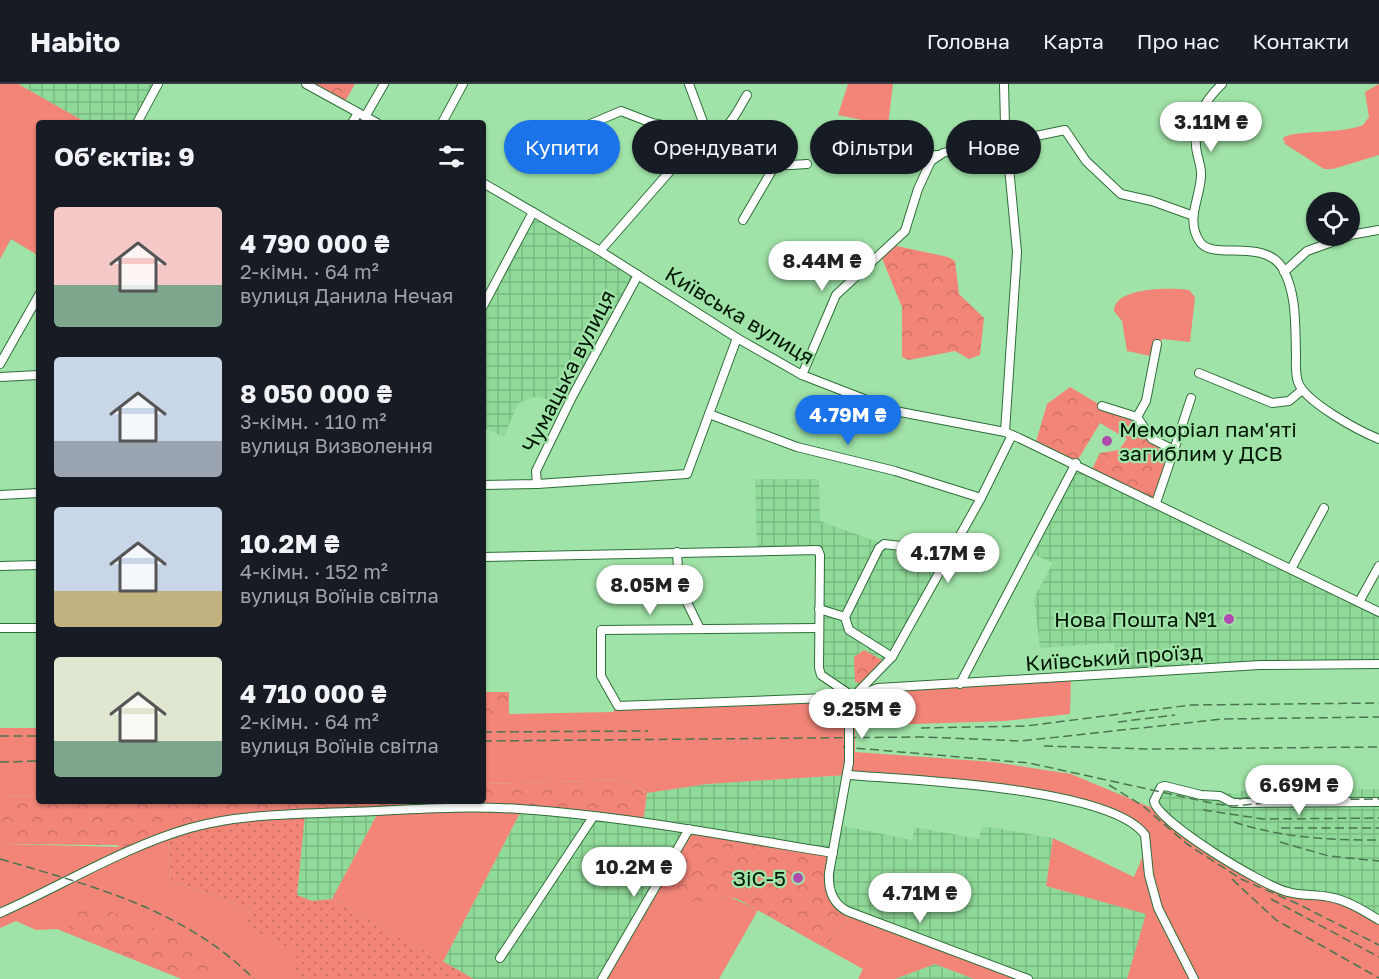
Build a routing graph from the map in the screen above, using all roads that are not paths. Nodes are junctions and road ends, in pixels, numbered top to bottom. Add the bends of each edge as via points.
1 (158, 84) edge
2 (306, 84) edge
3 (384, 84) edge
4 (463, 84) edge
5 (689, 84) edge
6 (1004, 84) edge
7 (1222, 84) edge
8 (747, 95) dead end
9 (361, 115) junction
10 (139, 120) edge
11 (355, 120) edge
12 (370, 120) edge
13 (444, 120) edge
14 (598, 120) edge
15 (645, 120) edge
16 (700, 120) edge
17 (731, 120) edge
18 (1006, 120) edge
19 (1041, 135) edge
20 (946, 153) edge
21 (934, 155) edge
22 (938, 155) junction
23 (807, 164) dead end
24 (798, 165) edge
25 (667, 174) edge
26 (769, 174) edge
27 (1010, 174) edge
28 (486, 185) edge
29 (533, 212) junction
30 (1191, 215) junction
31 (743, 220) dead end
32 (1379, 230) edge
33 (1360, 233) edge
34 (1320, 246) edge
35 (600, 251) junction
36 (1284, 272) junction
37 (638, 275) junction
38 (36, 300) edge
39 (486, 300) edge
40 (737, 338) junction
41 (1157, 344) dead end
42 (0, 364) edge
43 (1199, 373) dead end
44 (36, 375) edge
45 (802, 375) junction
46 (0, 376) edge
47 (1302, 390) junction
48 (1191, 398) dead end
49 (1102, 406) dead end
50 (709, 414) junction
51 (1137, 417) junction
52 (1009, 434) junction
53 (1379, 439) edge
54 (1174, 450) junction
55 (1076, 464) junction
56 (537, 484) junction
57 (486, 485) edge
58 (36, 493) edge
59 (0, 495) edge
60 (981, 498) junction
61 (1156, 503) junction
62 (1324, 508) dead end
63 (677, 552) junction
64 (951, 552) junction
65 (486, 557) edge
66 (36, 565) edge
67 (0, 566) edge
68 (1379, 566) edge
69 (1291, 569) junction
70 (1359, 602) junction
71 (819, 609) junction
72 (1379, 612) edge
73 (845, 617) junction
74 (0, 628) edge
75 (36, 628) edge
76 (700, 628) junction
77 (818, 628) junction
78 (892, 657) junction
79 (1379, 664) edge
80 (960, 684) junction
81 (853, 697) junction
82 (848, 775) junction
83 (1379, 802) edge
84 (593, 817) junction
85 (689, 830) junction
86 (833, 853) junction
87 (0, 912) edge
88 (1379, 920) edge
89 (500, 958) dead end
90 (602, 979) edge
91 (1028, 979) edge
92 (1194, 979) edge

1 - 10 street
2 - 9 street
3 - 9 street
4 - 13 street
5 - 16 street
6 - 18 street
7 - 30 street via 1208,97 1199,118 1195,143 1201,173
8 - 17 street
9 - 11 street
9 - 12 street
14 - 15 street via 624,111
19 - 30 street via 1065,130 1086,161 1121,194
20 - 22 street
21 - 22 street
22 - 45 street via 925,171 903,234 832,300
23 - 24 street
25 - 35 street
26 - 31 street
27 - 52 street via 1017,252
28 - 29 street, Київська вулиця
29 - 35 street, Київська вулиця
29 - 39 street
30 - 36 street via 1205,247 1263,253 1273,258
32 - 33 street
34 - 36 street via 1307,251
35 - 37 street, Київська вулиця
36 - 47 street via 1292,292 1296,374
37 - 40 street, Київська вулиця
37 - 56 street, Чумацька вулиця via 536,471
38 - 42 street
40 - 45 street, Київська вулиця
40 - 50 street
41 - 51 street via 1146,401
43 - 47 street via 1272,403 1289,401
44 - 46 street
45 - 52 street, Київська вулиця via 901,412
47 - 53 street
48 - 54 street
49 - 51 street
50 - 56 street via 684,475
50 - 60 street via 796,447 895,471
51 - 54 street via 1151,438
52 - 55 street, Київська вулиця
52 - 60 street
54 - 61 street
55 - 61 street, Київська вулиця
55 - 80 street
56 - 57 street
58 - 59 street
60 - 64 street
61 - 69 street, Київська вулиця
62 - 69 street
63 - 65 street
63 - 71 street via 818,550
63 - 76 street via 679,586
64 - 73 street via 884,544
64 - 78 street
66 - 67 street
68 - 70 street
69 - 70 street, Київська вулиця
70 - 72 street, Київська вулиця
71 - 73 street
71 - 77 street
73 - 78 street via 849,630
74 - 75 street
76 - 77 street
76 - 81 street, Київський проїзд via 601,630 601,676 618,706
77 - 81 street via 821,675
78 - 81 street
79 - 80 street, Київський проїзд via 1260,665
80 - 81 street, Київський проїзд via 878,688
81 - 82 street, bridge
82 - 86 street
82 - 92 street via 1055,796 1131,822 1142,831 1148,846 1149,875 1158,908
83 - 88 street via 1233,803 1220,796 1166,786 1161,787 1154,801 1157,810 1189,837 1265,884 1288,892 1338,899
84 - 85 street
84 - 87 street via 522,809 454,808 298,814 206,824 128,852
84 - 89 street
85 - 86 street
85 - 90 street
86 - 91 street via 829,885 842,908

